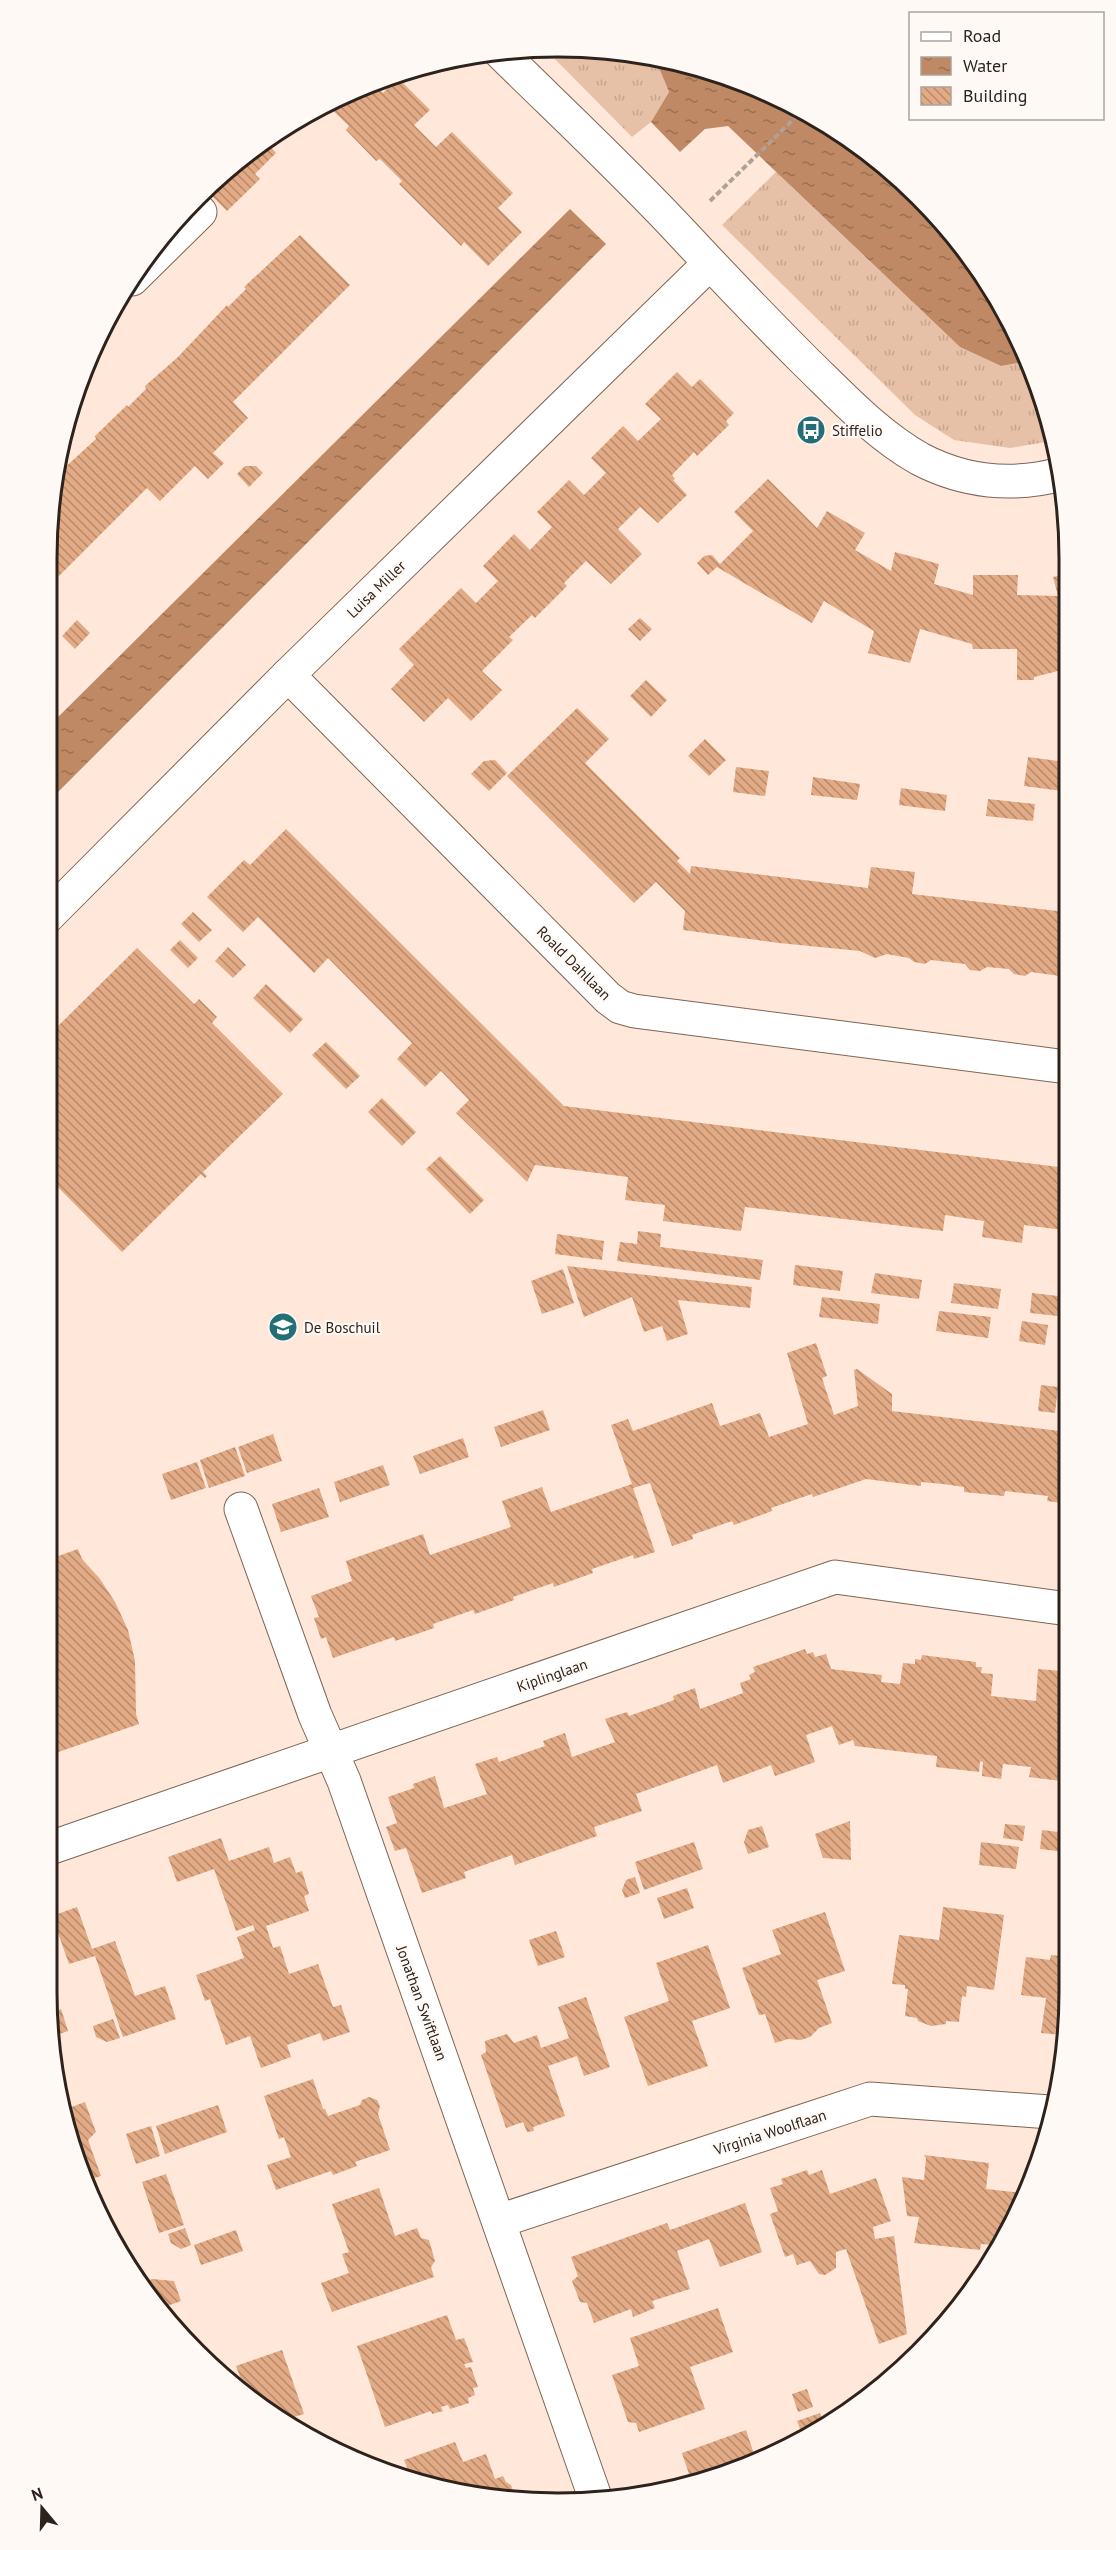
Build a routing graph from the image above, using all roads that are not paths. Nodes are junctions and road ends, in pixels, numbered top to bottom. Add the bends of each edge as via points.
1 (508, 60) edge
2 (200, 212) dead end
3 (171, 241) edge
4 (709, 264) junction
5 (1052, 476) edge
6 (288, 675) junction
7 (57, 906) edge
8 (1059, 1066) edge
9 (241, 1509) dead end
10 (1059, 1608) edge
11 (330, 1752) junction
12 (57, 1845) edge
13 (1044, 2112) edge
14 (499, 2220) junction
15 (593, 2492) edge

1 - 4 street
2 - 3 street
4 - 5 street via 843,399 920,459 951,472 990,481 1015,482
4 - 6 street, Luisa Miller
6 - 7 street, Luisa Miller
6 - 8 street, Roald Dahllaan via 620,1007
9 - 11 street, Jonathan Swiftlaan
10 - 11 street, Kiplinglaan via 834,1577
11 - 12 street, Kiplinglaan
11 - 14 street, Jonathan Swiftlaan via 344,1780
13 - 14 street, Virginia Woolflaan via 870,2099
14 - 15 street, Jonathan Swiftlaan

